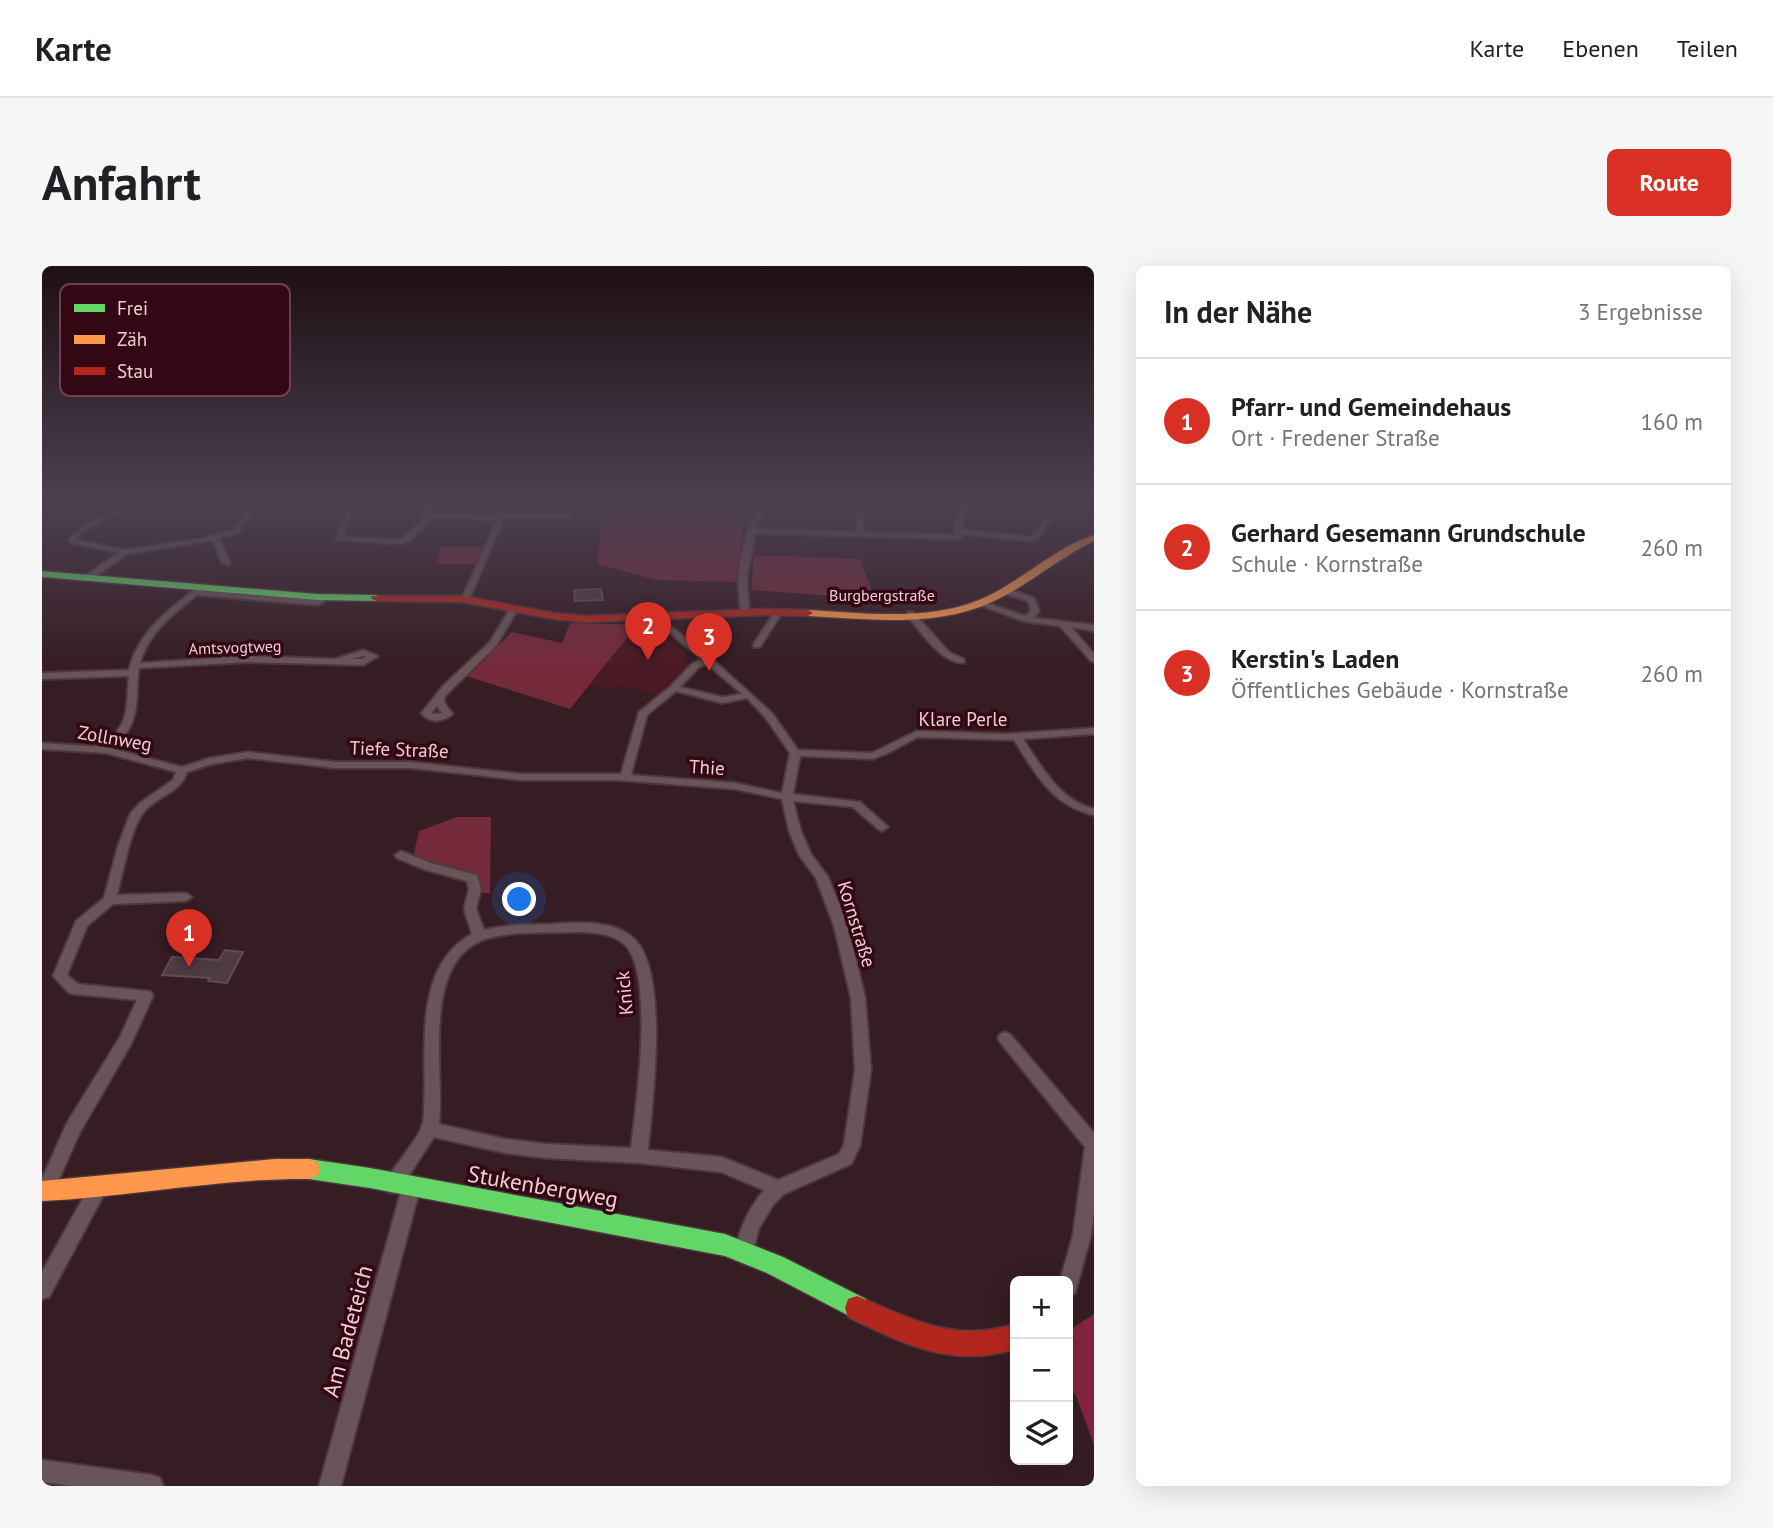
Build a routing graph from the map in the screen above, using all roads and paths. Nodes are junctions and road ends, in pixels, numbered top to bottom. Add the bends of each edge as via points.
1 (121, 555) edge
2 (223, 555) edge
3 (485, 555) edge
4 (749, 555) edge
5 (1056, 555) edge
6 (226, 563) dead end
7 (42, 574) edge
8 (89, 577) junction
9 (200, 590) junction
10 (1006, 592) junction
11 (465, 600) junction
12 (981, 604) junction
13 (514, 609) junction
14 (745, 612) junction
15 (776, 612) junction
16 (910, 614) junction
17 (1026, 618) junction
18 (659, 619) junction
19 (1063, 624) junction
20 (1094, 628) edge
21 (757, 645) dead end
22 (709, 659) junction
23 (1094, 659) edge
24 (336, 660) dead end
25 (961, 661) dead end
26 (134, 670) junction
27 (42, 676) edge
28 (674, 688) junction
29 (749, 695) junction
30 (439, 696) dead end
31 (1094, 731) edge
32 (1017, 737) junction
33 (42, 746) edge
34 (106, 750) junction
35 (795, 753) junction
36 (181, 774) junction
37 (625, 778) junction
38 (787, 797) junction
39 (1094, 812) edge
40 (882, 827) dead end
41 (401, 855) dead end
42 (186, 897) dead end
43 (110, 900) junction
44 (479, 935) junction
45 (1005, 1038) dead end
46 (430, 1129) junction
47 (1093, 1143) edge
48 (639, 1156) junction
49 (402, 1187) junction
50 (778, 1188) junction
51 (97, 1190) junction
52 (44, 1191) edge
53 (745, 1252) junction
54 (1071, 1276) edge
55 (42, 1290) edge
56 (1011, 1339) edge
57 (42, 1471) edge
58 (152, 1486) edge
59 (330, 1486) edge

1 - 8 street
2 - 6 street
3 - 11 street
4 - 14 street via 743,584
5 - 10 street, Burgbergstraße
7 - 8 street, Burgbergstraße
8 - 9 street, Burgbergstraße
9 - 11 street, Burgbergstraße
9 - 26 street via 147,638
10 - 12 street, Burgbergstraße
10 - 17 street via 1031,600 1035,611
11 - 13 street, Burgbergstraße
12 - 16 street, Burgbergstraße via 958,611
12 - 17 street
13 - 18 street, Burgbergstraße via 575,619
13 - 30 street via 493,644
14 - 15 street, Burgbergstraße
14 - 18 street, Burgbergstraße
15 - 16 street, Burgbergstraße
15 - 21 street
16 - 25 street via 946,654
17 - 19 street
18 - 22 street
19 - 20 street
19 - 23 street
22 - 28 street via 695,666
22 - 29 street
24 - 26 street, Amtsvogtweg via 249,659
26 - 27 street, Amtsvogtweg
26 - 34 street via 132,719 125,733
28 - 29 street via 722,700
28 - 37 street via 642,714
29 - 35 street
31 - 32 street, Klare Perle
32 - 35 street, Klare Perle via 926,733 905,737 885,753 873,756
32 - 39 street via 1068,803
33 - 34 street, Zollnweg
34 - 36 street, Zollnweg
35 - 38 street, Kornstraße
36 - 37 street, Tiefe Straße via 210,761 248,755 521,777
36 - 43 street via 136,814
37 - 38 street, Thie via 735,786
38 - 40 street, Thie via 856,804
38 - 50 street, Kornstraße via 805,855 822,877 841,926 858,998 863,1070 852,1146 845,1159
41 - 44 street via 473,878 470,909
42 - 43 street
43 - 52 street via 81,925 60,976 74,989 146,996 126,1040 73,1128
44 - 46 street via 451,959 433,1008
44 - 48 street, Knick via 498,930 608,930 630,941 641,957 647,991 649,1044
45 - 47 street
46 - 48 street via 533,1150
46 - 49 street
47 - 54 street via 1082,1235
48 - 50 street via 722,1165
49 - 51 street, Stukenbergweg via 329,1171 261,1169
49 - 53 street, Stukenbergweg via 569,1215
49 - 59 street, Am Badeteich
50 - 53 street, Kornstraße via 751,1226
51 - 52 street, Stukenbergweg
51 - 55 street
53 - 56 street, Stukenbergweg via 875,1317 939,1340
57 - 58 street

